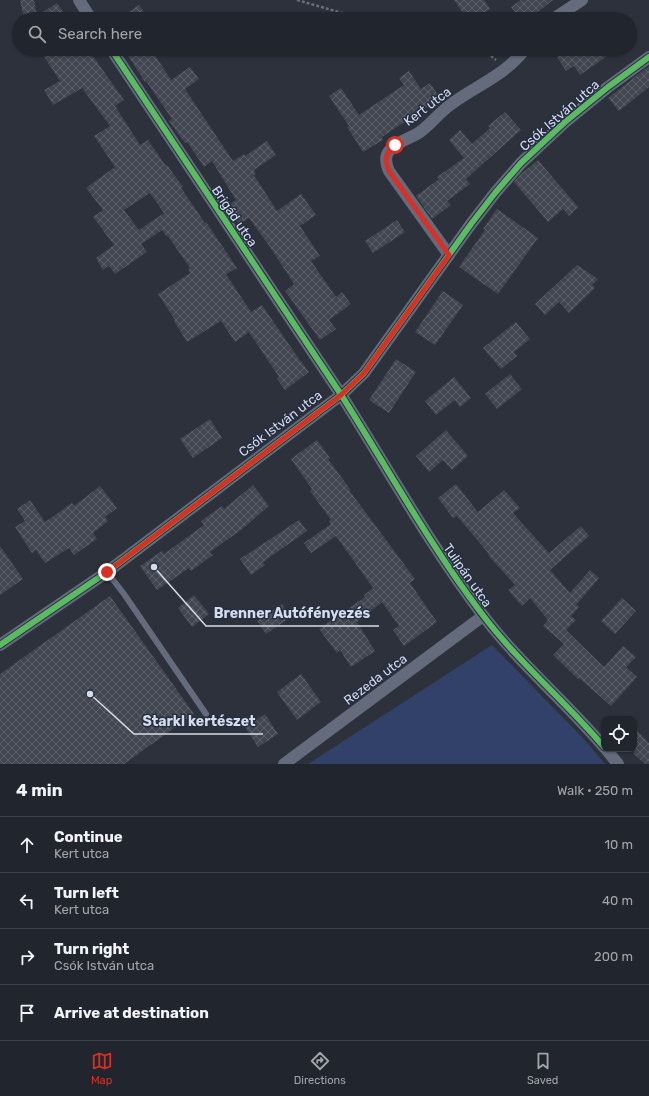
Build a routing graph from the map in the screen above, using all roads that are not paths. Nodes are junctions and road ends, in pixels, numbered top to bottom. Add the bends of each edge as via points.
1 (79, 0) edge
2 (582, 0) edge
3 (87, 12) edge
4 (564, 12) edge
5 (116, 56) edge
6 (520, 56) edge
7 (649, 57) edge
8 (449, 255) junction
9 (341, 395) junction
10 (107, 572) junction
11 (483, 616) junction
12 (0, 645) edge
13 (206, 714) dead end
14 (601, 743) edge
15 (608, 752) edge
16 (284, 764) edge
17 (618, 764) edge

1 - 3 street
2 - 4 street
5 - 9 street, Brigád utca
6 - 8 street, Kert utca via 507,69 449,106 420,132 395,145 388,152 385,161 389,171
7 - 8 street, Csók István utca via 565,122 521,163
8 - 9 street, Csók István utca via 364,373
9 - 10 street, Csók István utca
9 - 11 street, Tulipán utca via 447,566
10 - 12 street, Csók István utca
10 - 13 lane
11 - 14 street, Tulipán utca
11 - 16 street, Rezeda utca
15 - 17 street, Tulipán utca

